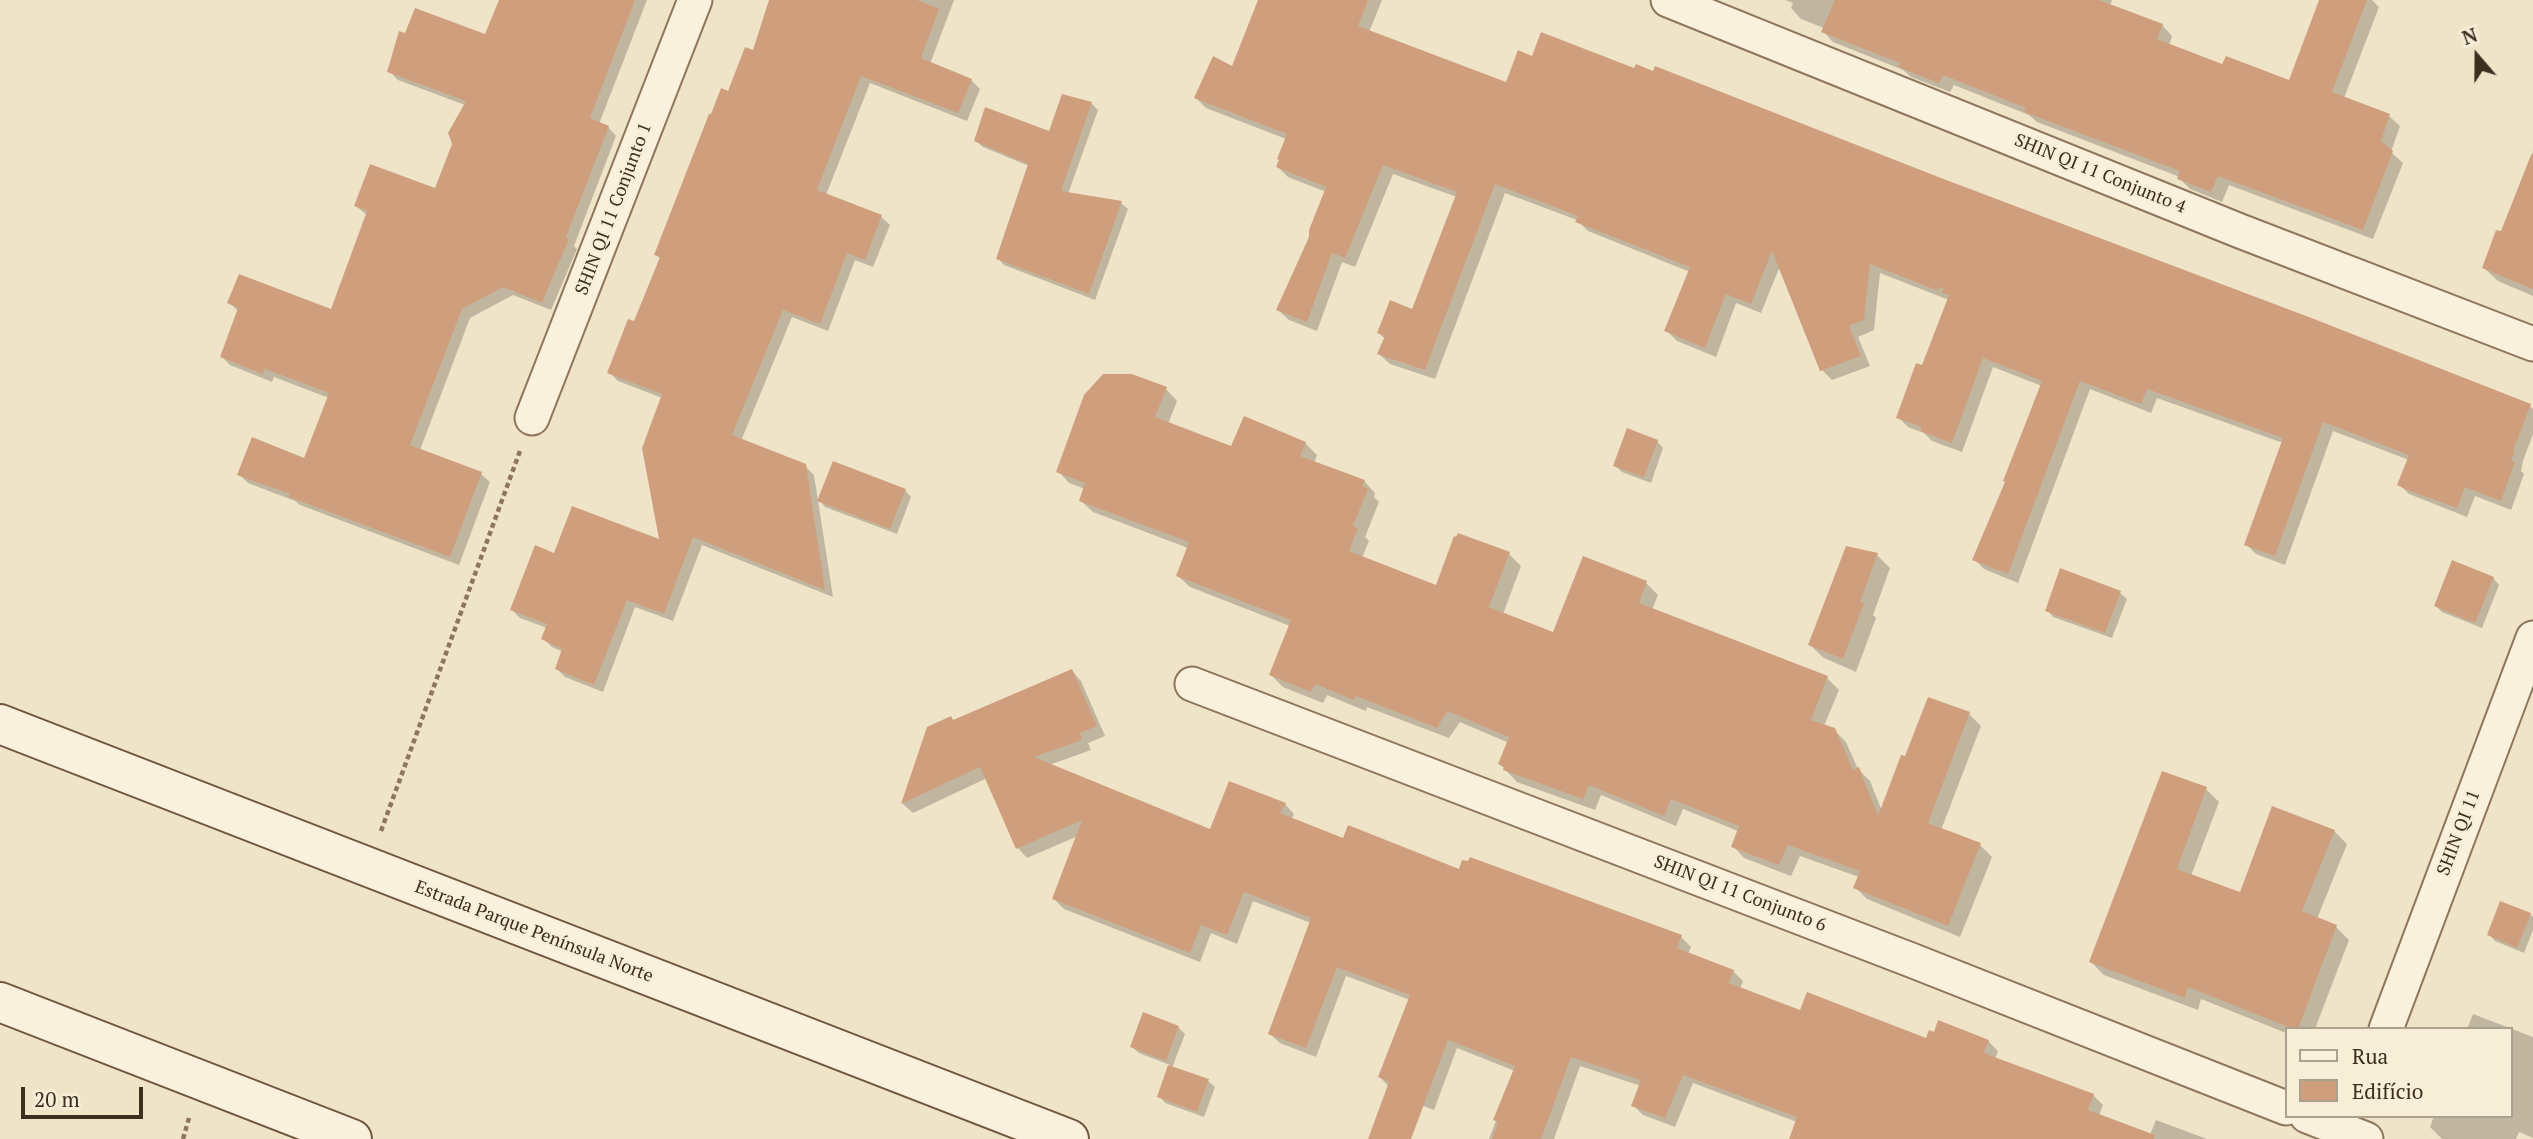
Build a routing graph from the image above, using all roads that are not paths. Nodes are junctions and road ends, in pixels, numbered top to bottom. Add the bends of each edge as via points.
1 (695, 0) edge
2 (1668, 0) edge
3 (2533, 344) edge
4 (533, 418) road end
5 (2533, 638) edge
6 (1192, 684) dead end
7 (0, 724) edge
8 (0, 1002) edge
9 (2387, 1027) edge
10 (2284, 1107) edge
11 (2313, 1118) edge
12 (2352, 1132) edge
13 (352, 1139) edge
14 (1069, 1139) edge

1 - 4 street, SHIN QI 11 Conjunto 1
2 - 3 street, SHIN QI 11 Conjunto 4
5 - 9 street, SHIN QI 11
6 - 10 street, SHIN QI 11 Conjunto 6
7 - 14 main road, Estrada Parque Península Norte
8 - 13 main road
11 - 12 street

